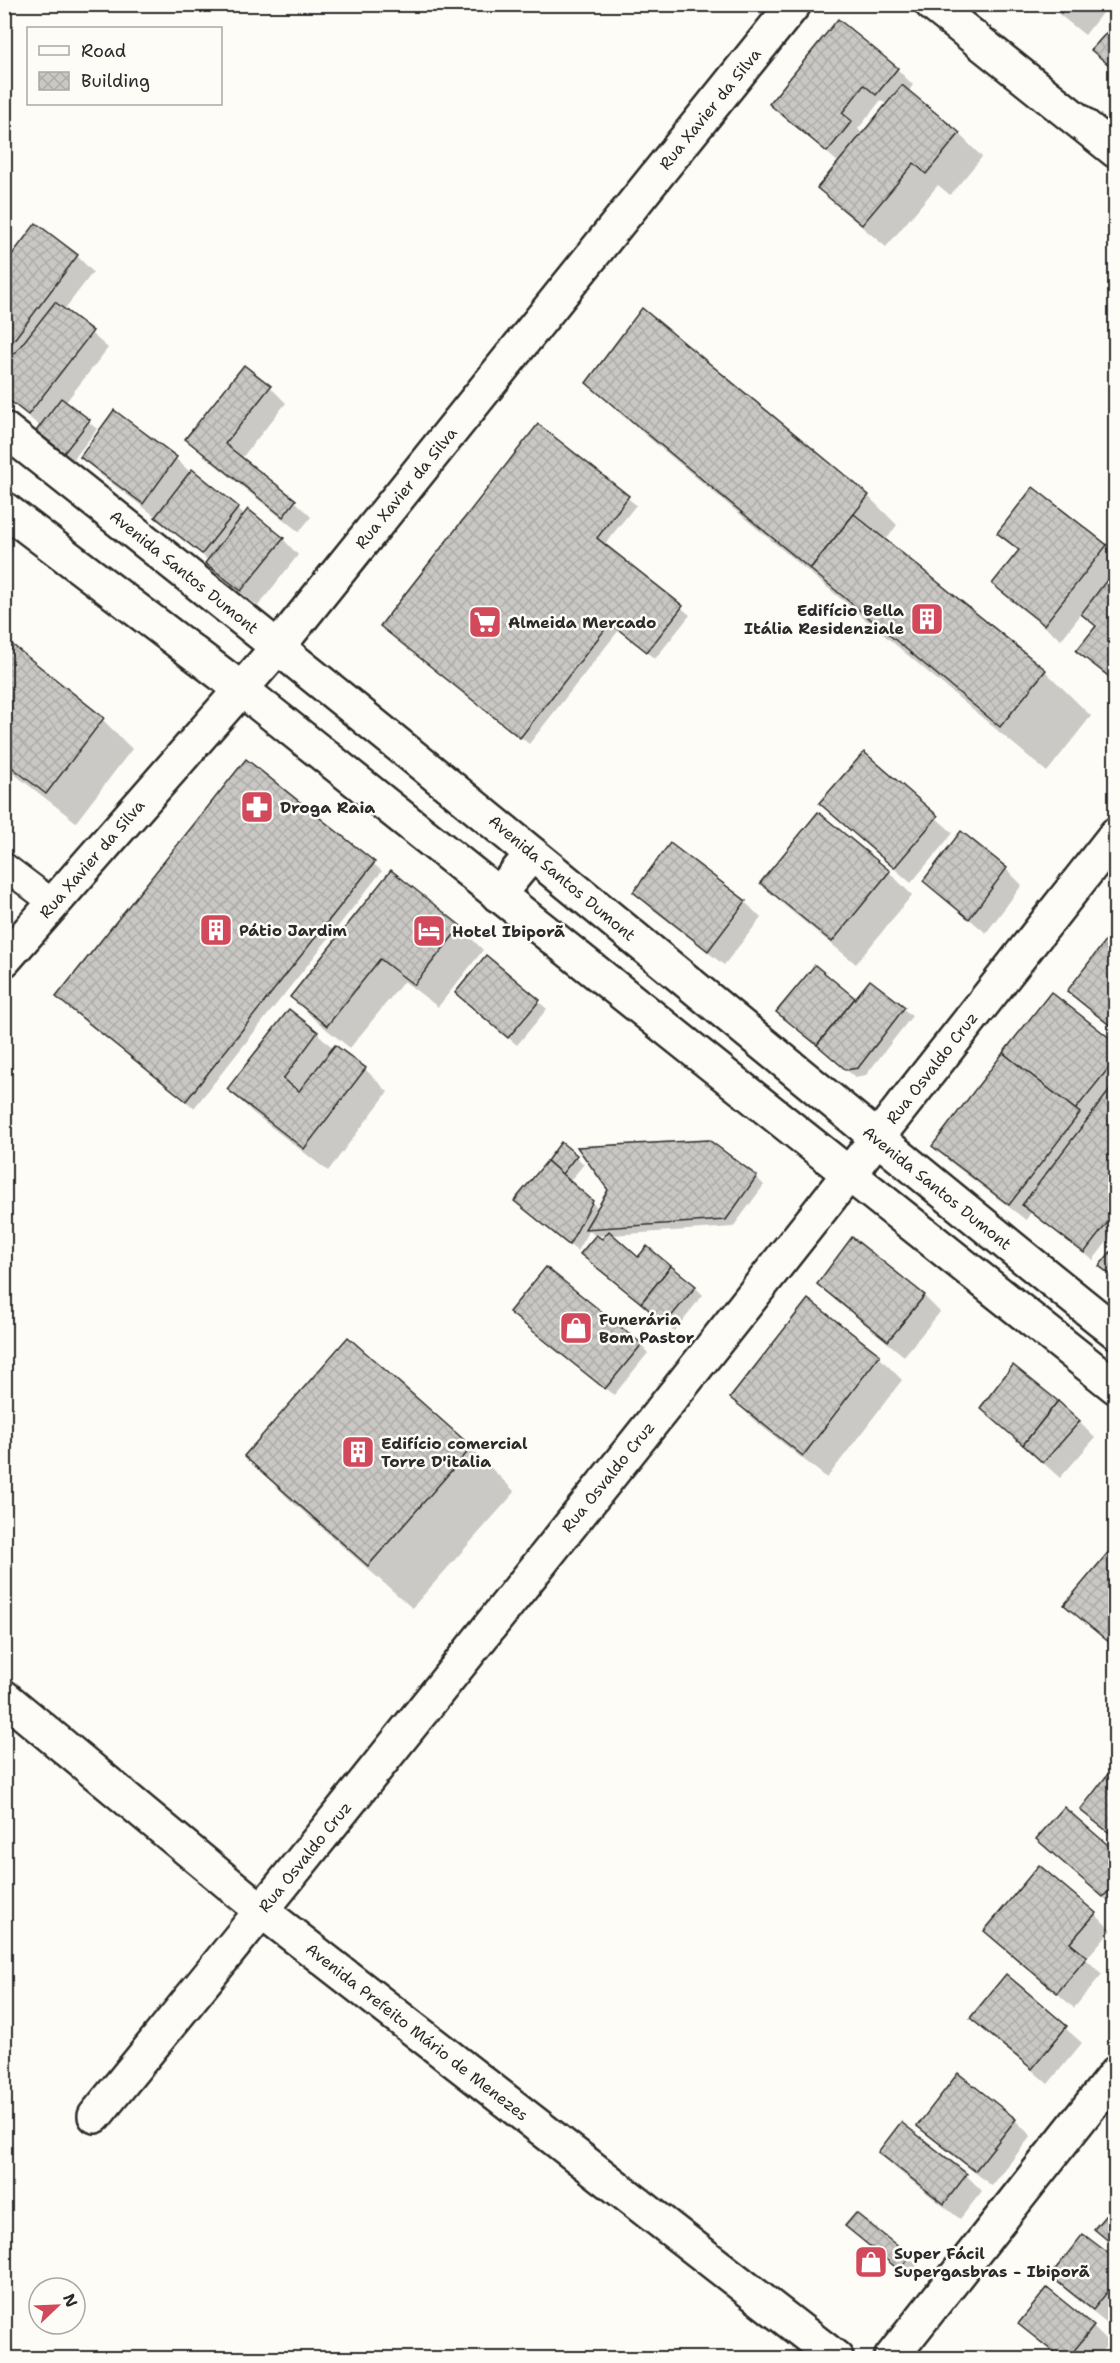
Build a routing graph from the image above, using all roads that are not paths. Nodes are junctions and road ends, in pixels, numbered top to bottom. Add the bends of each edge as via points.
1 (794, 4) edge
2 (932, 4) edge
3 (1116, 151) edge
4 (4, 429) edge
5 (4, 509) edge
6 (278, 647) junction
7 (241, 689) junction
8 (1116, 834) edge
9 (532, 854) junction
10 (4, 866) edge
11 (498, 895) junction
12 (53, 903) junction
13 (4, 960) edge
14 (877, 1139) junction
15 (850, 1173) junction
16 (1116, 1332) edge
17 (1116, 1387) edge
18 (4, 1697) edge
19 (262, 1911) junction
20 (1116, 2073) edge
21 (95, 2116) dead end
22 (836, 2358) edge
23 (891, 2358) edge

1 - 6 main road, Rua Xavier da Silva
2 - 3 main road
4 - 6 main road, Avenida Santos Dumont
5 - 7 main road
6 - 7 main road, Rua Xavier da Silva
6 - 9 main road, Avenida Santos Dumont
7 - 11 main road
7 - 12 main road, Rua Xavier da Silva
8 - 14 main road, Rua Osvaldo Cruz
9 - 11 main road
9 - 14 main road, Avenida Santos Dumont
10 - 12 lane
11 - 15 main road
12 - 13 main road, Rua Xavier da Silva
14 - 15 main road, Rua Osvaldo Cruz
14 - 16 main road, Avenida Santos Dumont
15 - 17 main road
15 - 19 main road, Rua Osvaldo Cruz
18 - 19 main road, Avenida Prefeito Mário de Menezes
19 - 21 main road, Rua Osvaldo Cruz
19 - 22 main road, Avenida Prefeito Mário de Menezes
20 - 23 main road

